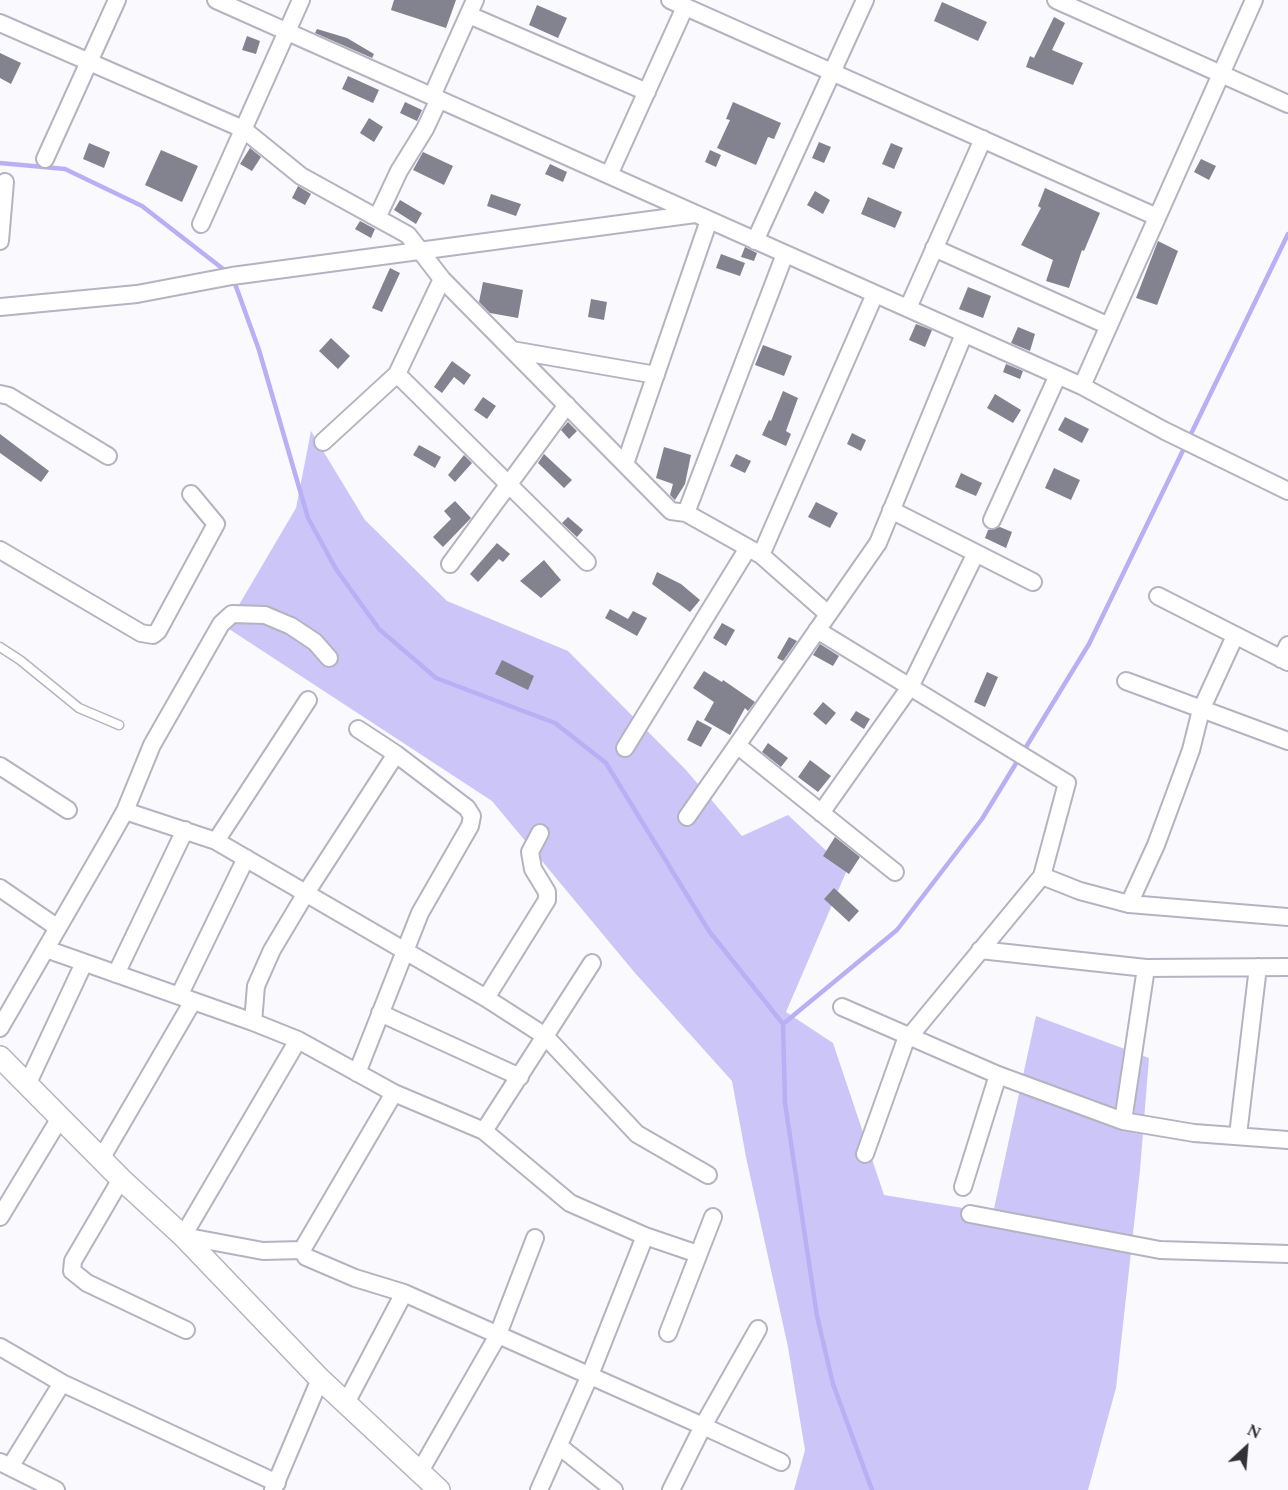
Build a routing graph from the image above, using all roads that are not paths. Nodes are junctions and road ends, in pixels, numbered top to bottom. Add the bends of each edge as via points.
1 (117, 0) edge
2 (216, 0) edge
3 (301, 0) edge
4 (865, 0) edge
5 (1056, 0) edge
6 (1254, 0) edge
7 (678, 3) edge
8 (472, 7) edge
9 (0, 23) edge
10 (287, 32) junction
11 (89, 62) junction
12 (832, 72) junction
13 (1221, 74) junction
14 (647, 93) junction
15 (436, 98) junction
16 (1288, 104) edge
17 (243, 129) junction
18 (983, 140) junction
19 (45, 159) dead end
20 (609, 175) junction
21 (5, 182) dead end
22 (702, 217) junction
23 (1157, 217) junction
24 (377, 218) junction
25 (201, 224) dead end
26 (755, 240) junction
27 (0, 241) edge
28 (934, 248) junction
29 (422, 250) junction
30 (785, 254) junction
31 (442, 279) junction
32 (875, 294) junction
33 (0, 307) edge
34 (908, 308) junction
35 (1108, 326) junction
36 (964, 334) junction
37 (512, 350) junction
38 (397, 374) junction
39 (656, 375) junction
40 (1058, 375) junction
41 (1082, 386) junction
42 (0, 394) edge
43 (567, 405) junction
44 (323, 442) dead end
45 (108, 456) dead end
46 (626, 464) junction
47 (508, 484) junction
48 (1288, 491) edge
49 (190, 494) dead end
50 (891, 510) junction
51 (686, 513) junction
52 (992, 520) dead end
53 (0, 550) edge
54 (754, 551) junction
55 (976, 554) junction
56 (587, 562) dead end
57 (450, 564) dead end
58 (1033, 582) dead end
59 (1158, 596) dead end
60 (828, 614) junction
61 (817, 630) junction
62 (1235, 636) junction
63 (0, 646) edge
64 (1286, 655) edge
65 (329, 658) dead end
66 (1125, 681) dead end
67 (910, 687) junction
68 (308, 700) dead end
69 (1201, 710) junction
70 (119, 725) dead end
71 (358, 729) dead end
72 (1288, 741) edge
73 (736, 746) junction
74 (625, 748) dead end
75 (396, 754) junction
76 (0, 766) edge
77 (68, 810) dead end
78 (125, 811) junction
79 (821, 813) junction
80 (687, 817) dead end
81 (185, 830) junction
82 (540, 833) dead end
83 (216, 841) junction
84 (246, 858) junction
85 (895, 872) dead end
86 (1042, 876) junction
87 (0, 888) edge
88 (306, 893) junction
89 (1129, 904) junction
90 (1288, 917) edge
91 (58, 928) junction
92 (45, 949) junction
93 (980, 950) junction
94 (405, 951) junction
95 (84, 963) junction
96 (592, 963) dead end
97 (1258, 967) junction
98 (1288, 967) edge
99 (1146, 968) junction
100 (116, 974) junction
101 (186, 998) junction
102 (486, 998) junction
103 (842, 1007) dead end
104 (380, 1013) junction
105 (253, 1022) junction
106 (0, 1028) edge
107 (545, 1036) junction
108 (908, 1038) junction
109 (298, 1040) junction
110 (0, 1057) edge
111 (357, 1073) junction
112 (998, 1075) junction
113 (520, 1077) junction
114 (27, 1085) junction
115 (394, 1093) junction
116 (60, 1118) junction
117 (1123, 1121) junction
118 (484, 1131) junction
119 (1238, 1135) junction
120 (1288, 1140) edge
121 (865, 1154) dead end
122 (101, 1159) junction
123 (708, 1175) dead end
124 (121, 1179) junction
125 (963, 1187) dead end
126 (969, 1214) dead end
127 (0, 1217) edge
128 (713, 1217) dead end
129 (183, 1236) junction
130 (645, 1236) junction
131 (535, 1238) dead end
132 (302, 1250) junction
133 (698, 1254) junction
134 (1288, 1254) edge
135 (404, 1293) junction
136 (758, 1329) dead end
137 (186, 1330) dead end
138 (668, 1333) dead end
139 (497, 1337) junction
140 (0, 1347) edge
141 (590, 1376) junction
142 (320, 1379) junction
143 (62, 1383) junction
144 (346, 1403) junction
145 (703, 1426) junction
146 (559, 1446) junction
147 (781, 1462) dead end
148 (5, 1465) edge
149 (419, 1473) junction
150 (275, 1487) edge
151 (56, 1490) edge
152 (439, 1490) edge
153 (539, 1490) edge
154 (614, 1490) edge
155 (671, 1490) edge

1 - 11 street
2 - 10 street
3 - 10 street
4 - 12 street
5 - 13 street
6 - 13 street
7 - 12 street
7 - 14 street
8 - 14 street
8 - 15 street
9 - 11 street
10 - 15 street
10 - 17 street
11 - 17 street
11 - 19 street
12 - 18 street
12 - 26 street
13 - 16 street
13 - 23 street
14 - 20 street
15 - 20 street
15 - 24 street via 426,129 399,171
17 - 24 street via 301,176
17 - 25 street
18 - 23 street
18 - 28 street
20 - 22 street
21 - 27 street
22 - 26 street
22 - 29 street
22 - 39 street
23 - 35 street
24 - 29 street via 408,235
26 - 30 street
28 - 34 street
28 - 35 street
29 - 31 street
29 - 33 street via 232,276 137,294
30 - 32 street
30 - 51 street
31 - 37 street
31 - 38 street
32 - 34 street
32 - 54 street
34 - 36 street
35 - 41 street
36 - 40 street
36 - 50 street
37 - 39 street
37 - 43 street
38 - 44 street
38 - 47 street
39 - 46 street
40 - 41 street
40 - 52 street
41 - 48 street
42 - 45 street
43 - 46 street
43 - 47 street
46 - 51 street via 671,511
47 - 56 street
47 - 57 street
49 - 53 street via 216,524 153,635 141,633
50 - 55 street
50 - 60 street via 878,543
51 - 54 street
54 - 60 street
54 - 74 street
55 - 58 street
55 - 67 street
59 - 62 street
60 - 61 street
61 - 67 street
61 - 73 street
62 - 64 street
62 - 69 street
63 - 70 lane via 79,708
65 - 78 street via 315,642 291,626 265,615 231,614 221,624 152,745
66 - 69 street
67 - 79 street
67 - 86 street via 1066,783
68 - 83 street
69 - 72 street
69 - 89 street via 1156,846
71 - 75 street
73 - 79 street
73 - 80 street
75 - 88 street
75 - 94 street via 467,808 472,816 420,913
76 - 77 street
78 - 81 street
78 - 91 street
79 - 85 street
81 - 83 street
81 - 100 street
82 - 102 street via 530,852 547,900
83 - 84 street
84 - 88 street
84 - 101 street
86 - 89 street
86 - 93 street
87 - 91 street
88 - 94 street
88 - 105 street via 256,986
89 - 90 street
91 - 92 street
92 - 95 street
92 - 106 street
93 - 99 street
93 - 108 street
94 - 102 street
94 - 104 street
95 - 100 street
95 - 114 street
96 - 107 street
97 - 98 street
97 - 99 street
97 - 119 street
99 - 117 street
100 - 101 street
101 - 105 street
101 - 122 street
102 - 107 street
103 - 108 street
104 - 111 street
104 - 113 street
105 - 109 street
107 - 113 street
107 - 123 street via 637,1134
108 - 112 street
108 - 121 street
109 - 111 street
109 - 129 street
110 - 114 street
111 - 115 street
112 - 117 street
112 - 125 street
113 - 118 street
114 - 116 street
115 - 118 street
115 - 132 street
116 - 122 street
116 - 127 street
117 - 119 street via 1194,1133
118 - 130 street via 570,1203
119 - 120 street
122 - 124 street
124 - 129 street
124 - 137 street via 73,1261 72,1271 87,1283
126 - 134 street via 1160,1250
128 - 133 street
129 - 132 street via 263,1251
129 - 142 street
130 - 133 street
130 - 141 street
131 - 139 street
132 - 135 street via 306,1257 355,1278
133 - 138 street
135 - 139 street
135 - 144 street
136 - 145 street
139 - 141 street
139 - 149 street
140 - 143 street
141 - 145 street
141 - 146 street
142 - 144 street
142 - 150 street
143 - 148 street
143 - 150 street
144 - 149 street
145 - 147 street
145 - 155 street
146 - 153 street
146 - 154 street
148 - 151 street
149 - 152 street

